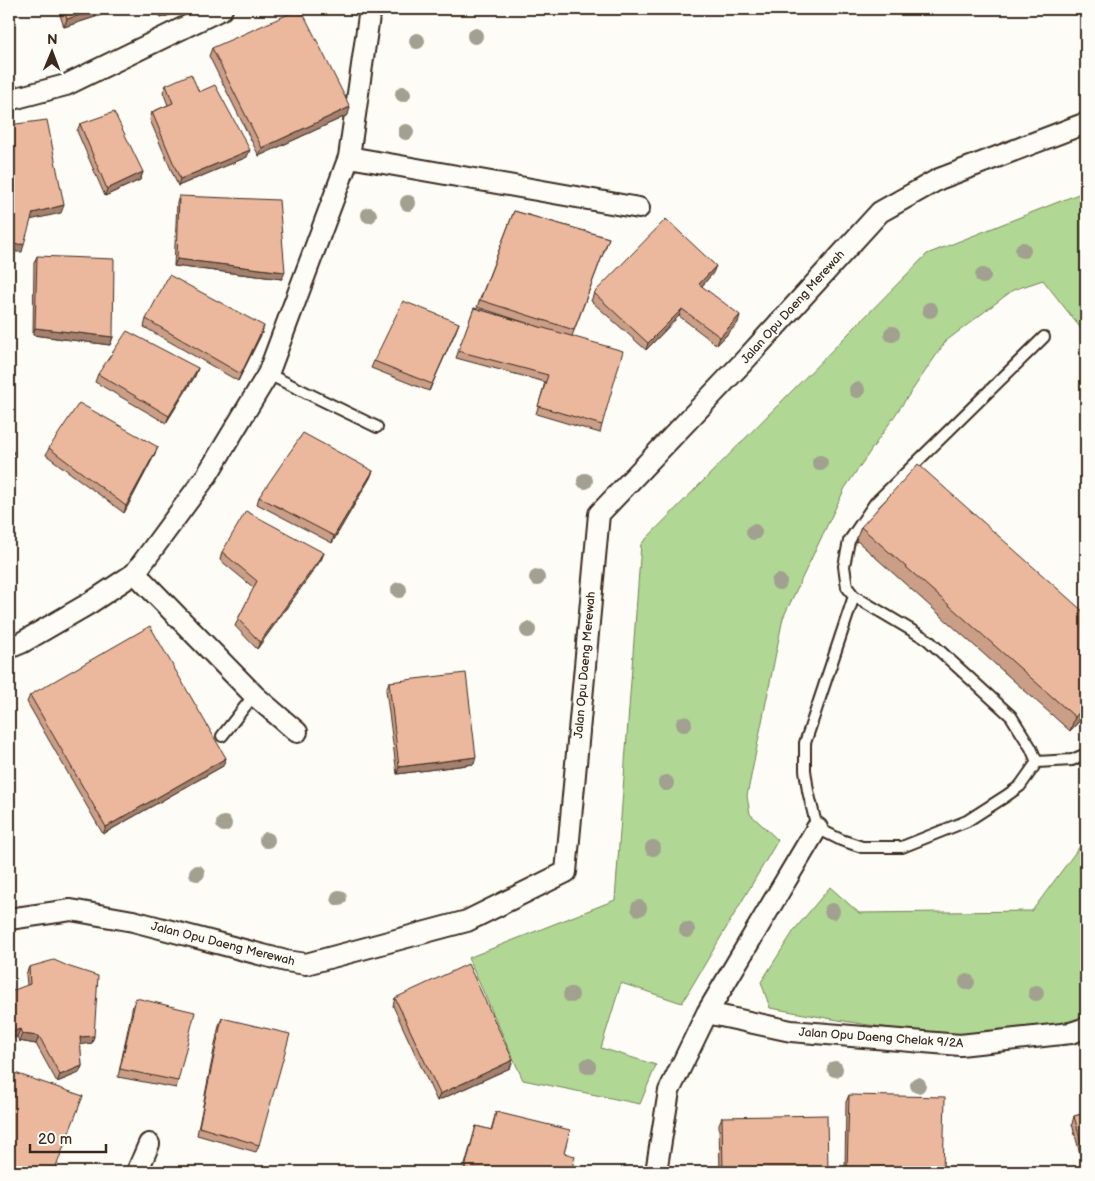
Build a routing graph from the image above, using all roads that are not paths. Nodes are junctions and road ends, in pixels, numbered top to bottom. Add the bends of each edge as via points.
1 (222, 9) edge
2 (370, 9) edge
3 (9, 100) edge
4 (1086, 123) edge
5 (349, 157) junction
6 (639, 208) dead end
7 (1044, 336) dead end
8 (268, 374) junction
9 (377, 428) dead end
10 (135, 574) junction
11 (854, 596) junction
12 (9, 648) edge
13 (254, 695) junction
14 (297, 732) dead end
15 (222, 736) dead end
16 (1086, 754) edge
17 (1037, 762) junction
18 (817, 828) junction
19 (9, 919) edge
20 (706, 1013) junction
21 (1086, 1028) edge
22 (149, 1144) dead end
23 (137, 1172) edge
24 (656, 1172) edge

1 - 3 street via 66,85
2 - 5 street
4 - 19 street, Jalan Opu Daeng Merewah via 939,179 880,212 599,514 566,872 467,921 306,964 133,921 71,910
5 - 6 street
5 - 8 street
7 - 11 lane via 875,503 847,549 844,566 847,587
8 - 9 lane
8 - 10 street via 207,475
10 - 12 street
10 - 13 street
11 - 17 lane via 928,640 1011,716 1032,748
11 - 18 lane via 805,743 805,770
13 - 14 street
13 - 15 lane
16 - 17 lane via 1072,760
17 - 18 lane via 1020,786 1006,796 966,821 902,847 862,847
18 - 20 street
20 - 21 street, Jalan Opu Daeng Chelak 9/2A via 791,1031 960,1045 1072,1033
20 - 24 street via 669,1091
22 - 23 street

